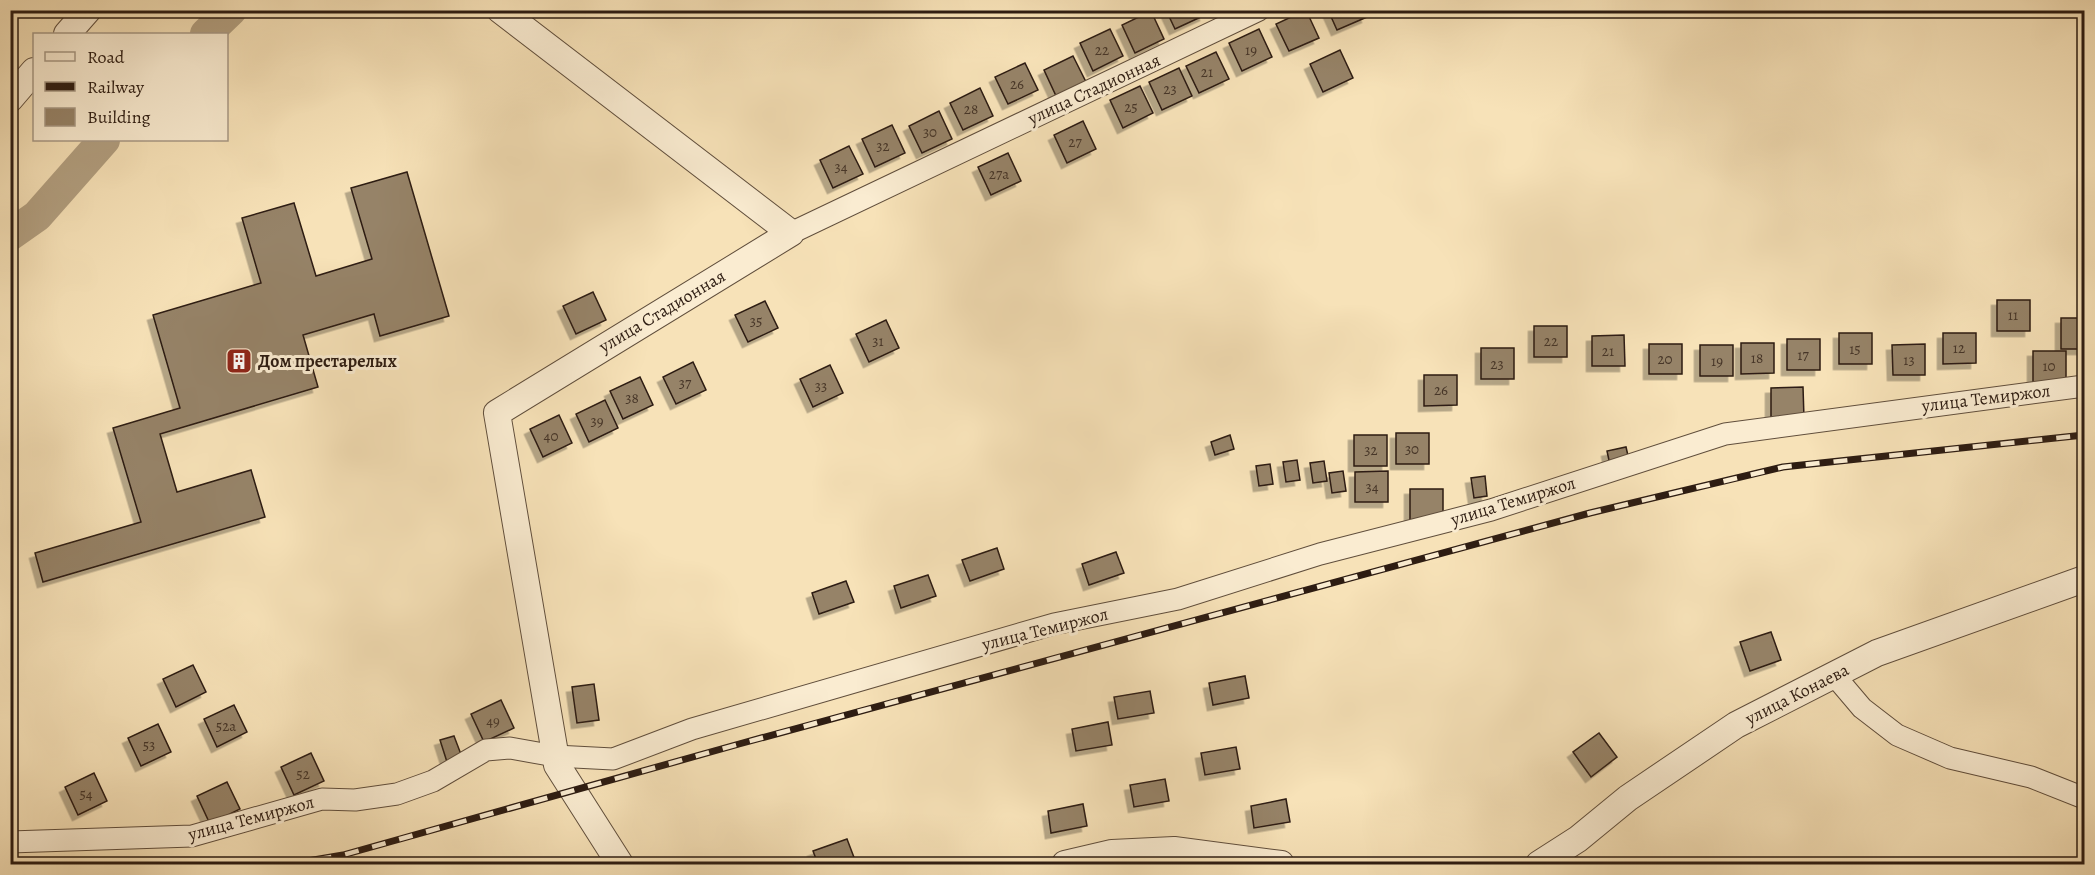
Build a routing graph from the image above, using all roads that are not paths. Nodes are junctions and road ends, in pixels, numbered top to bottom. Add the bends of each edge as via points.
1 (88, 10) edge
2 (501, 10) edge
3 (1259, 10) edge
4 (68, 33) edge
5 (33, 72) edge
6 (10, 99) edge
7 (791, 233) junction
8 (2085, 386) edge
9 (2085, 579) edge
10 (1834, 675) junction
11 (555, 756) junction
12 (2085, 798) edge
13 (10, 842) edge
14 (620, 864) edge
15 (1065, 864) edge
16 (1281, 864) edge
17 (1539, 864) edge

1 - 4 street
2 - 7 street
3 - 7 street, улица Стадионная
5 - 6 street
7 - 11 street, улица Стадионная via 497,412
8 - 11 street, улица Темиржол via 1725,434 1491,510 1320,554 1178,599 1054,624 703,725 613,759
9 - 10 street, улица Конаева via 1877,653
10 - 12 street via 1862,708 1897,735 1950,758 2031,777
10 - 17 street, улица Конаева via 1736,725
11 - 13 street, улица Темиржол via 510,748 486,750 433,781 397,794 355,800 322,799 192,836
11 - 14 street, улица Стадионная
15 - 16 street via 1112,853 1174,850

